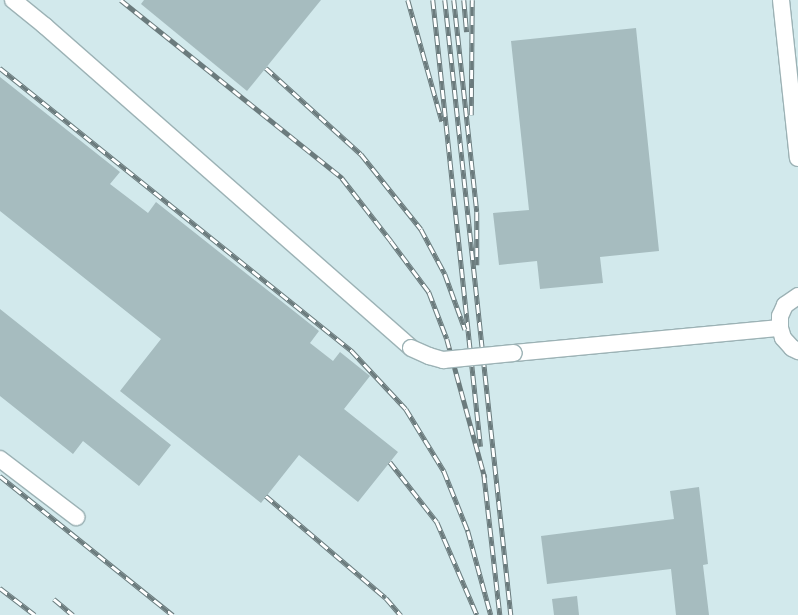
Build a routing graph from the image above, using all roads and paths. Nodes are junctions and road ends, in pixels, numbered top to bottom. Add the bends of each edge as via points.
1 (13, 0) edge
2 (781, 0) edge
3 (798, 158) edge
4 (798, 296) edge
5 (780, 328) junction
6 (798, 351) edge
7 (0, 459) edge
8 (76, 517) dead end

1 - 5 street, bridge via 411,348 429,356 443,360
2 - 3 street
4 - 5 street via 785,305 780,316
5 - 6 street via 783,338
7 - 8 street

